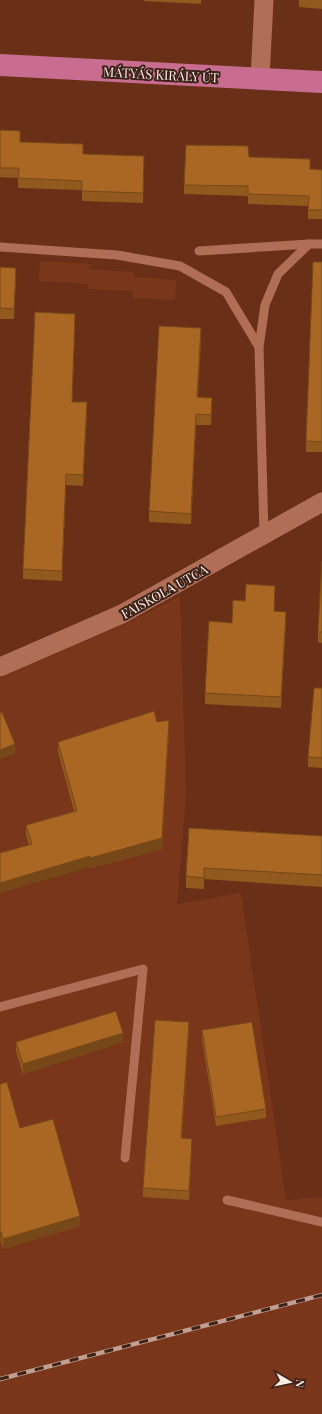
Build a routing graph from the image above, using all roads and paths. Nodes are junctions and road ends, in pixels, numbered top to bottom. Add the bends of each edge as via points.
1 (264, 0) edge
2 (0, 65) edge
3 (260, 79) junction
4 (322, 82) edge
5 (309, 244) junction
6 (322, 244) edge
7 (0, 247) edge
8 (199, 251) dead end
9 (259, 347) junction
10 (322, 502) edge
11 (264, 535) junction
12 (0, 667) edge
13 (0, 1007) edge
14 (124, 1158) dead end
15 (227, 1200) dead end
16 (322, 1222) edge

1 - 3 street
2 - 3 main road, MÁTYÁS KIRÁLY ÚT
3 - 4 main road, MÁTYÁS KIRÁLY ÚT
5 - 6 lane
5 - 8 lane
5 - 9 lane via 278,274 265,305
7 - 9 lane via 117,255 180,266 226,292
9 - 11 lane
10 - 11 street, FAISKOLA UTCA
11 - 12 street, FAISKOLA UTCA via 122,614
13 - 14 lane via 143,969
15 - 16 lane

